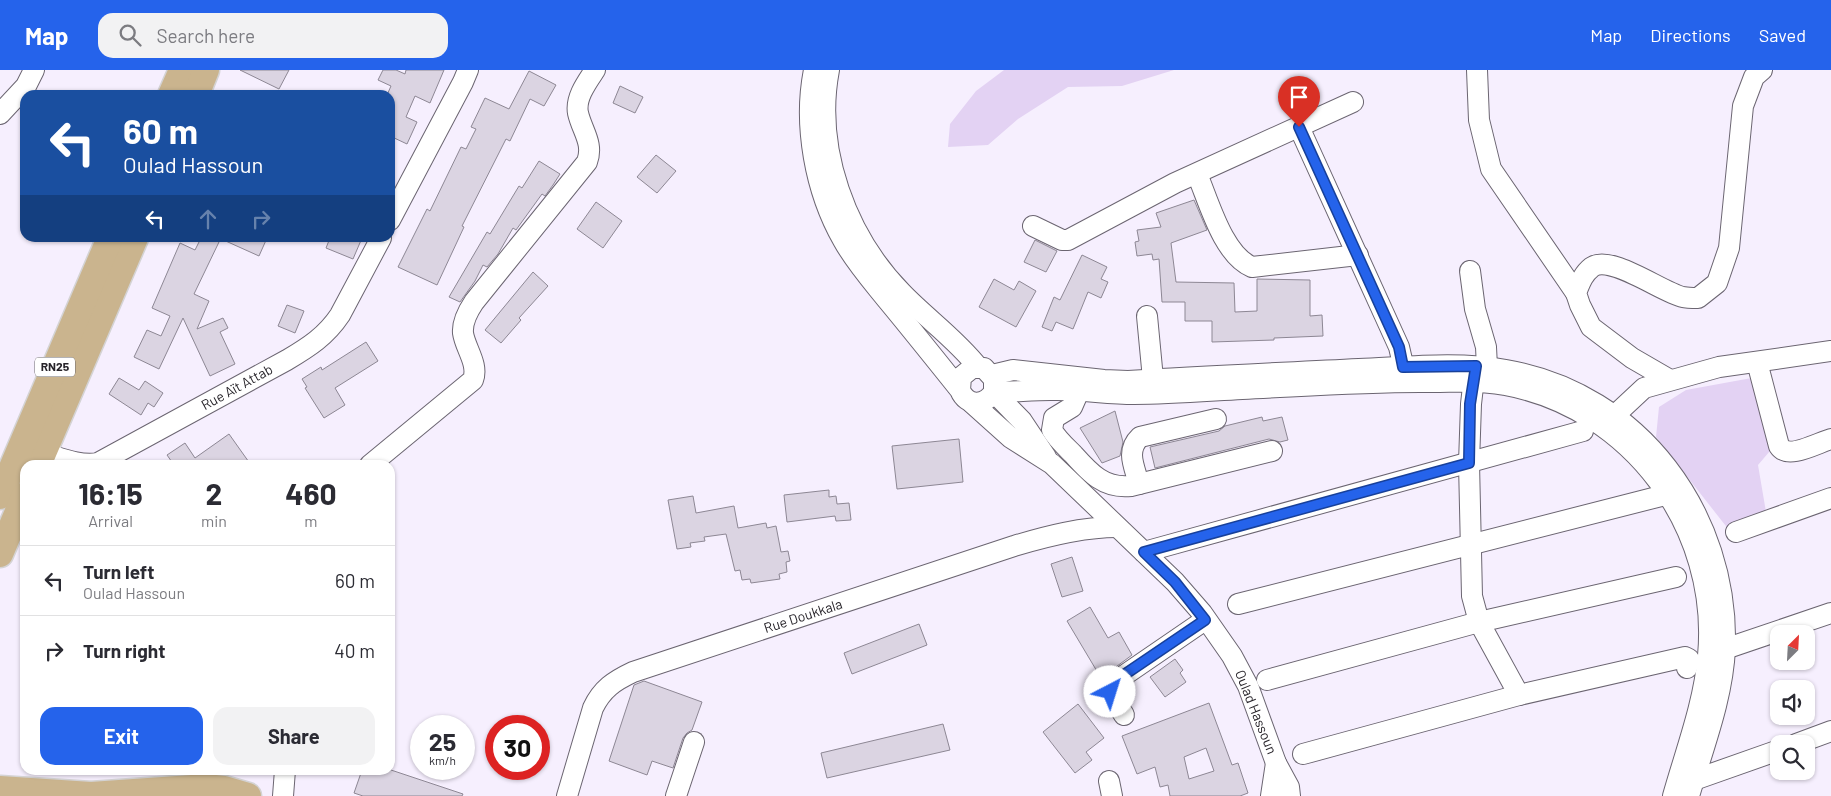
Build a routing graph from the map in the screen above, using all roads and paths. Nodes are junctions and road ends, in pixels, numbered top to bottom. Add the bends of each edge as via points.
1 (34, 70) edge
2 (182, 70) edge
3 (206, 70) edge
4 (468, 70) edge
5 (595, 70) edge
6 (814, 70) edge
7 (829, 70) edge
8 (1477, 70) edge
9 (1762, 70) edge
10 (22, 90) edge
11 (173, 90) edge
12 (198, 90) edge
13 (20, 92) edge
14 (1353, 102) dead end
15 (0, 114) edge
16 (1299, 127) junction
17 (1197, 174) junction
18 (395, 211) edge
19 (1033, 226) dead end
20 (108, 242) edge
21 (133, 242) edge
22 (379, 242) edge
23 (1358, 255) junction
24 (1470, 271) dead end
25 (1576, 293) junction
26 (1147, 316) dead end
27 (1831, 351) edge
28 (1757, 362) junction
29 (1479, 372) junction
30 (1404, 374) junction
31 (988, 378) junction
32 (1153, 379) junction
33 (1670, 380) junction
34 (1266, 381) junction
35 (1037, 391) junction
36 (1079, 391) junction
37 (966, 396) junction
38 (1216, 419) dead end
39 (1022, 421) junction
40 (1610, 422) junction
41 (1583, 431) dead end
42 (1831, 439) edge
43 (1272, 451) dead end
44 (40, 459) edge
45 (104, 460) edge
46 (376, 460) edge
47 (1469, 463) junction
48 (1052, 464) junction
49 (1139, 484) junction
50 (1669, 494) junction
51 (0, 496) edge
52 (1831, 498) edge
53 (20, 507) edge
54 (1117, 527) junction
55 (1736, 532) dead end
56 (1471, 546) junction
57 (1144, 552) junction
58 (0, 554) edge
59 (1676, 577) dead end
60 (1238, 604) dead end
61 (1831, 613) edge
62 (1205, 620) junction
63 (1479, 622) junction
64 (1717, 652) junction
65 (1687, 668) dead end
66 (1266, 680) dead end
67 (1519, 695) junction
68 (1124, 714) dead end
69 (1831, 731) edge
70 (1815, 737) edge
71 (694, 742) dead end
72 (1303, 754) dead end
73 (1770, 754) edge
74 (1276, 764) junction
75 (285, 775) edge
76 (206, 779) edge
77 (0, 788) edge
78 (1692, 788) edge
79 (248, 796) edge
80 (283, 796) edge
81 (567, 796) edge
82 (676, 796) edge
83 (1271, 796) edge
84 (1290, 796) edge
85 (1673, 796) edge

1 - 10 street
2 - 11 main road
3 - 12 main road
4 - 18 street
5 - 46 street via 582,93 578,112 590,149 587,162 468,312 463,331 474,367 473,380
6 - 37 street, Oulad Hassoun via 810,110 812,144 828,208 860,267
7 - 31 street, Oulad Hassoun via 828,141 843,203 856,232 873,259 900,291 966,351
8 - 25 street via 1479,120 1491,169
9 - 25 street via 1754,77 1743,106 1729,248 1717,283 1698,298 1682,297 1605,264 1594,266 1584,275
13 - 15 street
14 - 16 street
16 - 17 street
16 - 23 street
17 - 19 street via 1068,240
17 - 23 street via 1226,241 1243,263 1252,267
20 - 51 main road, RN25
21 - 44 main road, RN25
22 - 45 street, Rue Aït Attab via 333,327 315,343
23 - 30 street via 1399,347
24 - 29 street via 1474,309 1486,347
25 - 33 street via 1591,326 1632,358
26 - 32 street
27 - 28 street
28 - 33 street via 1719,367
28 - 42 street via 1782,451 1790,453
29 - 30 street
29 - 40 street via 1505,385 1558,400
29 - 47 street via 1470,404
30 - 34 street
31 - 32 street via 1013,370 1104,380
31 - 35 street
31 - 37 street via 984,402
31 - 37 street via 970,369 963,374 959,381
31 - 39 street, Oulad Hassoun
32 - 34 street
33 - 40 street via 1644,388
34 - 36 street via 1136,394
35 - 36 street
35 - 39 street
36 - 49 street via 1072,407 1054,418 1055,434 1100,480 1123,487
37 - 48 street, Oulad Hassoun via 1011,438
38 - 49 street via 1140,437 1131,453
39 - 48 street, Oulad Hassoun
40 - 50 street
40 - 64 street via 1645,442 1665,464 1693,505 1709,541 1719,580 1724,614
41 - 47 street
43 - 49 street
47 - 56 street
47 - 57 street
48 - 54 street, Oulad Hassoun
50 - 56 street
50 - 64 street via 1694,544 1705,583
52 - 55 street
53 - 58 main road
54 - 57 street, Oulad Hassoun
54 - 81 street, Rue Doukkala via 1082,530 1024,543 633,672 607,686 599,695
56 - 60 street
56 - 63 street via 1472,596
57 - 62 street, Oulad Hassoun via 1175,582
59 - 63 street
61 - 64 street
62 - 68 street via 1112,683 1110,692
62 - 74 street, Oulad Hassoun via 1232,656 1248,686
63 - 66 street
63 - 67 street
64 - 78 street via 1718,692
64 - 85 street via 1702,690
65 - 67 street via 1689,658 1684,657
67 - 72 street
69 - 70 street
71 - 82 street
73 - 78 street
74 - 83 street, Oulad Hassoun
74 - 84 street, Oulad Hassoun via 1289,787
75 - 80 street
76 - 77 main road via 91,795
76 - 79 main road via 224,789

